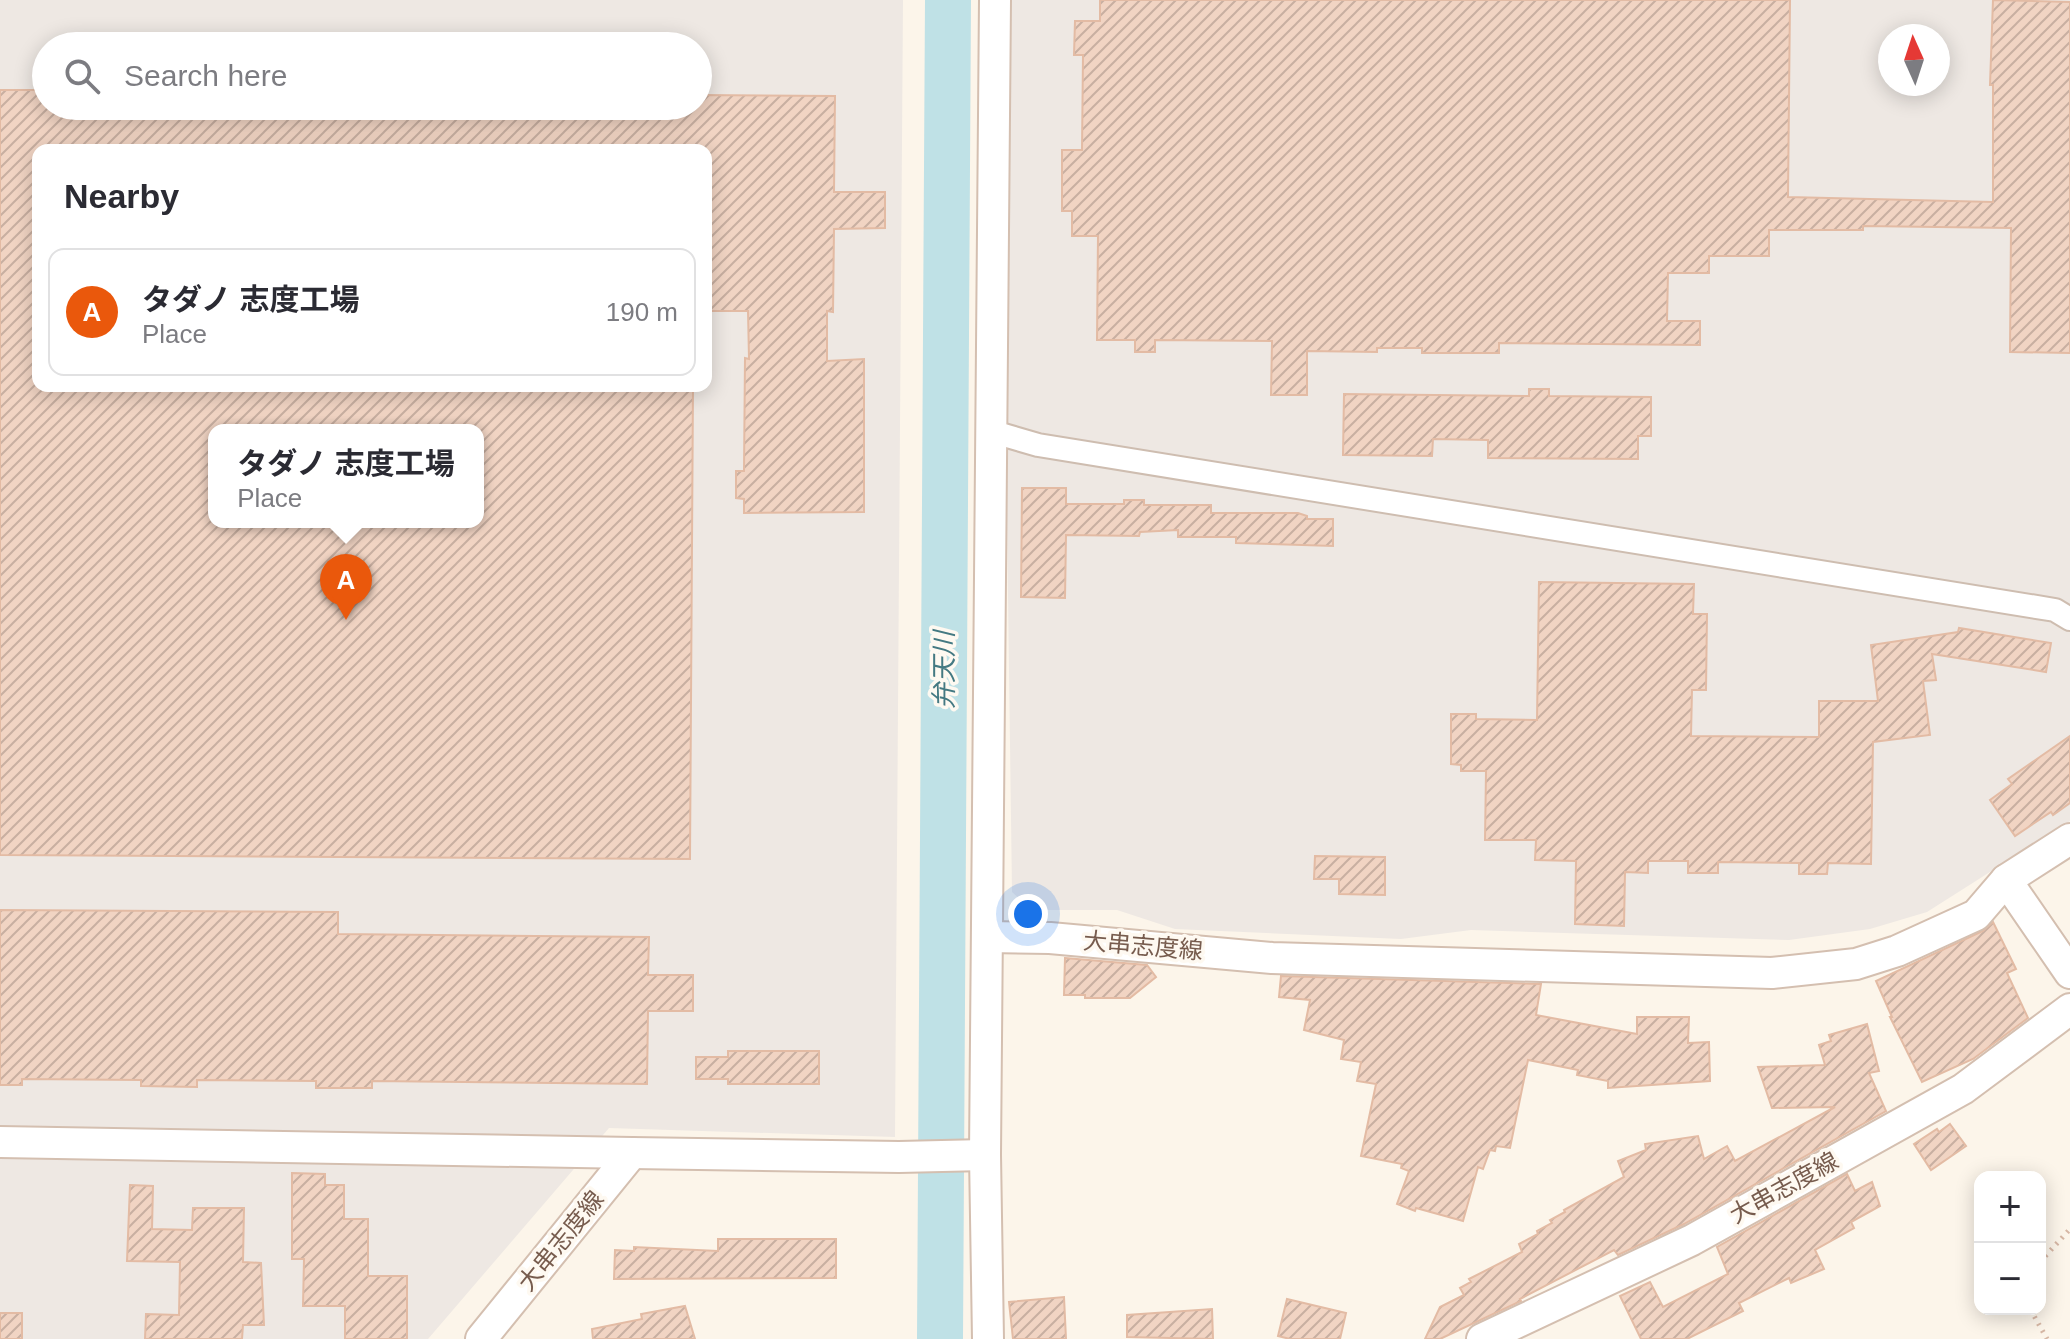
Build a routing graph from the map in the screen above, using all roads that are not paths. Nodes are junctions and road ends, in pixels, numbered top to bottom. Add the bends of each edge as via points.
1 (995, 0) edge
2 (990, 431) junction
3 (2070, 619) edge
4 (2070, 839) edge
5 (2006, 880) junction
6 (987, 937) junction
7 (2070, 973) edge
8 (2070, 1009) edge
9 (0, 1142) edge
10 (632, 1153) junction
11 (985, 1155) junction
12 (1516, 1332) edge
13 (481, 1339) edge
14 (988, 1339) edge
15 (1482, 1339) edge

1 - 2 main road
2 - 3 street via 1038,445 2055,610
2 - 6 main road
4 - 5 main road, 大串志度線
5 - 6 main road, 大串志度線 via 1976,915 1897,951 1856,964 1772,973 1272,958
5 - 7 main road
6 - 11 main road
8 - 12 main road, 大串志度線 via 1963,1089
9 - 10 main road
10 - 11 main road
10 - 13 main road, 大串志度線
11 - 14 main road
12 - 15 main road, 大串志度線

